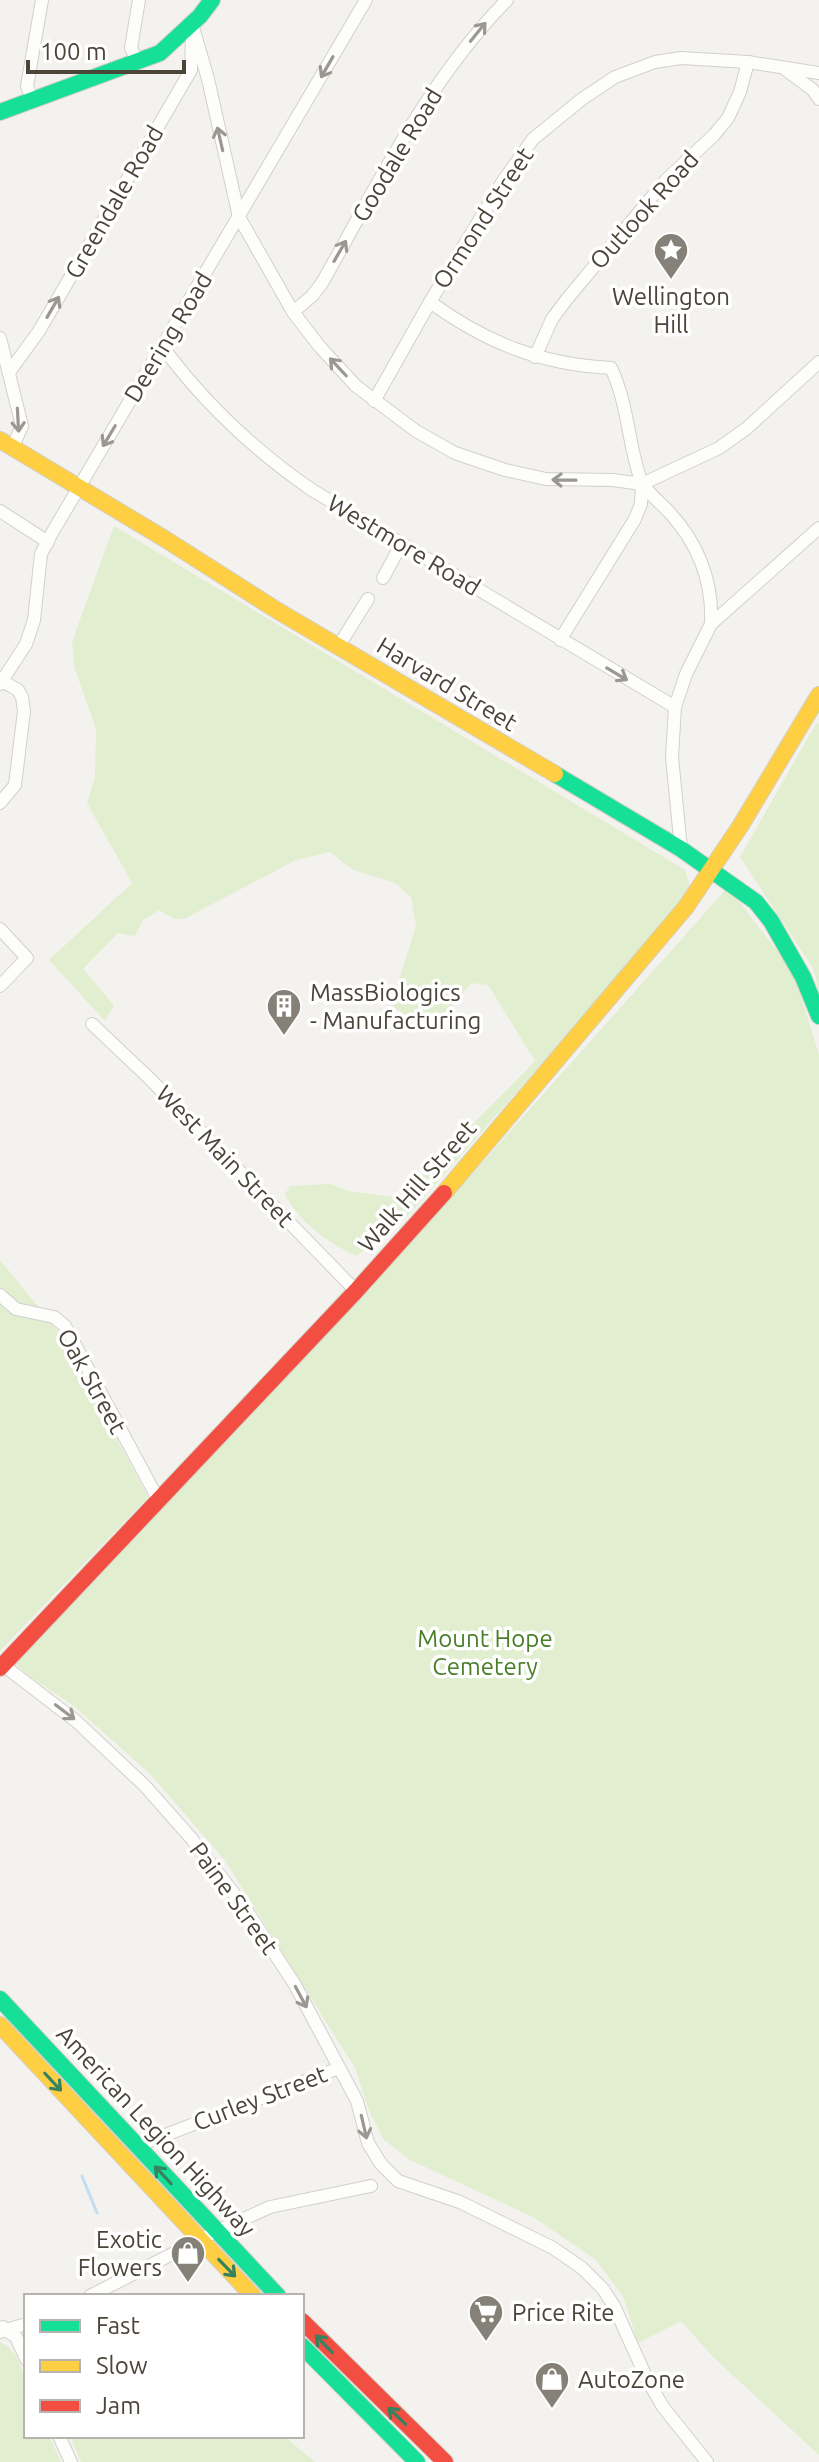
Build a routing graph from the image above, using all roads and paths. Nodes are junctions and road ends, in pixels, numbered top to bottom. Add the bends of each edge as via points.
1 (42, 0) edge
2 (139, 0) edge
3 (212, 0) edge
4 (366, 0) edge
5 (507, 0) edge
6 (192, 24) junction
7 (134, 54) junction
8 (748, 62) junction
9 (784, 68) junction
10 (819, 73) edge
11 (30, 93) junction
12 (0, 97) edge
13 (819, 99) edge
14 (0, 112) edge
15 (239, 217) junction
16 (430, 302) junction
17 (293, 312) junction
18 (0, 338) edge
19 (162, 346) junction
20 (535, 357) junction
21 (819, 362) edge
22 (10, 371) junction
23 (374, 401) junction
24 (6, 444) edge
25 (642, 484) junction
26 (79, 487) junction
27 (0, 511) edge
28 (819, 528) edge
29 (48, 542) junction
30 (402, 543) junction
31 (383, 578) dead end
32 (368, 599) dead end
33 (711, 624) junction
34 (560, 640) junction
35 (338, 647) junction
36 (1, 682) edge
37 (819, 695) edge
38 (675, 707) junction
39 (0, 803) edge
40 (681, 849) junction
41 (710, 870) junction
42 (0, 929) edge
43 (0, 986) edge
44 (819, 1016) edge
45 (92, 1024) dead end
46 (356, 1291) junction
47 (0, 1295) edge
48 (158, 1499) junction
49 (1, 1666) edge
50 (0, 1999) edge
51 (0, 2025) edge
52 (339, 2068) junction
53 (137, 2146) junction
54 (371, 2186) dead end
55 (217, 2231) junction
56 (200, 2240) junction
57 (94, 2294) edge
58 (251, 2294) edge
59 (276, 2294) edge
60 (304, 2323) edge
61 (24, 2324) edge
62 (2, 2329) edge
63 (304, 2348) edge
64 (24, 2354) edge
65 (60, 2438) edge
66 (71, 2462) edge
67 (417, 2462) edge
68 (445, 2462) edge
69 (707, 2462) edge

1 - 11 street
2 - 7 street
3 - 6 main road
4 -> 15 street, Deering Road
17 -> 5 street, Goodale Road via 322,283 433,91
6 - 7 main road via 172,40 155,39
15 -> 6 street
22 -> 6 street, Greendale Road via 39,331 191,70
7 - 11 main road
8 - 9 street, Ormond Street
8 - 16 street, Ormond Street via 655,62 615,77 582,99 533,139
8 - 20 street, Outlook Road via 728,118 666,180 567,299
9 - 10 street, Ormond Street
9 - 13 street
11 - 12 main road
11 - 14 main road
15 - 17 street
15 - 19 street, Deering Road
16 - 20 street via 492,341
16 - 23 street, Ormond Street
23 -> 17 street
18 - 22 street
19 -> 26 street, Deering Road
19 - 30 street, Westmore Road via 211,405 271,462
20 - 25 street via 611,368
21 - 25 street via 719,448
22 -> 24 street via 22,426
25 -> 23 street via 546,479 505,470 455,453
24 - 26 main road, Harvard Street
25 - 33 street via 696,547 712,606
25 - 34 street via 635,519
26 - 29 street, Deering Road
26 - 35 main road, Harvard Street
27 - 29 street
28 - 33 street
29 - 36 street, Deering Road via 41,554 26,644
30 - 31 street
30 - 34 street, Westmore Road
32 - 35 street
33 - 38 street
34 -> 38 street, Westmore Road
35 - 40 main road, Harvard Street
36 - 39 street via 18,690 24,711 15,785
37 - 41 main road, Walk Hill Street
38 - 40 street via 672,757
40 - 41 main road, Harvard Street
41 - 44 main road, Harvard Street via 756,902 771,921
41 - 46 main road, Walk Hill Street via 630,976
42 - 43 street via 27,958
45 - 46 street, West Main Street
46 - 48 main road, Walk Hill Street
47 - 48 street, Oak Street via 16,1309 54,1317 65,1326
48 - 49 main road, Walk Hill Street
49 -> 52 street, Paine Street via 76,1721 191,1838 290,1977
50 - 53 main road, American Legion Highway
51 -> 56 main road, American Legion Highway
52 - 53 street, Curley Street
52 -> 69 street, Paine Street via 357,2101 368,2143 398,2181 460,2202 553,2248 603,2289 663,2407
55 -> 53 main road, American Legion Highway
54 - 55 street via 270,2207
55 - 56 street
55 - 59 main road, American Legion Highway
56 - 57 street
56 -> 58 main road, American Legion Highway
68 -> 60 main road
61 - 62 street
62 - 64 street via 18,2340
63 - 67 main road
65 - 66 street

